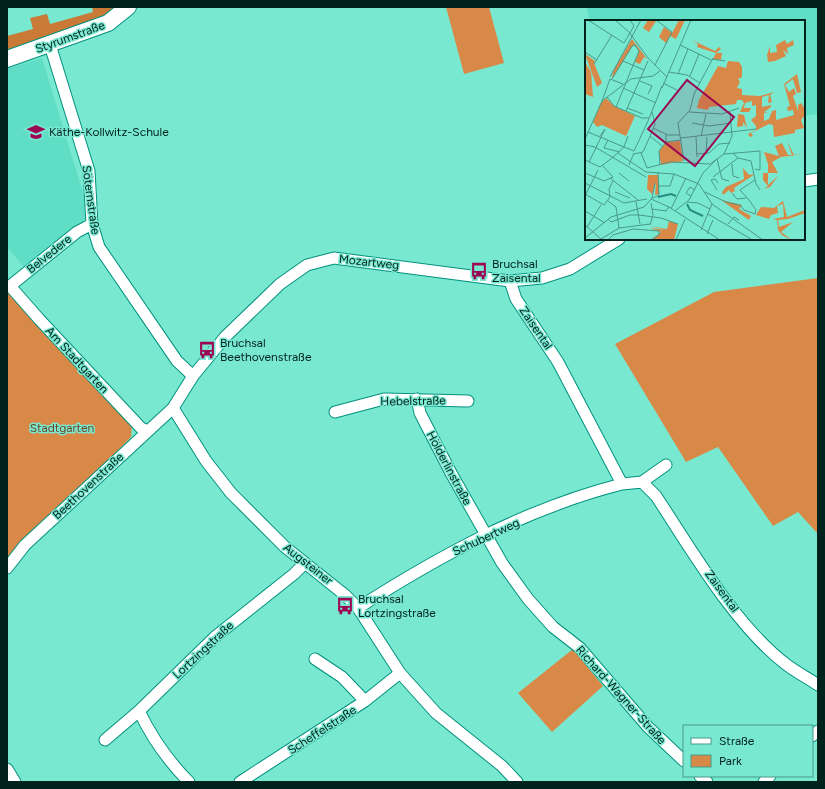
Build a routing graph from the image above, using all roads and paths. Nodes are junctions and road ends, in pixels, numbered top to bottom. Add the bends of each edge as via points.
1 (128, 7) edge
2 (50, 45) junction
3 (7, 59) edge
4 (818, 179) edge
5 (805, 181) edge
6 (92, 224) junction
7 (617, 240) edge
8 (510, 281) junction
9 (8, 286) edge
10 (193, 376) junction
11 (417, 399) junction
12 (468, 401) dead end
13 (173, 408) junction
14 (335, 412) dead end
15 (148, 431) junction
16 (666, 465) dead end
17 (642, 482) junction
18 (622, 484) junction
19 (486, 535) junction
20 (304, 564) junction
21 (7, 568) edge
22 (358, 608) junction
23 (315, 659) dead end
24 (400, 673) junction
25 (818, 685) edge
26 (365, 702) junction
27 (139, 711) junction
28 (105, 740) dead end
29 (683, 761) edge
30 (7, 769) edge
31 (15, 782) edge
32 (189, 782) edge
33 (240, 782) edge
34 (517, 782) edge

1 - 2 main road, Styrumstraße via 108,23
2 - 3 main road, Styrumstraße
2 - 6 street, Söternstraße via 89,171
4 - 5 street
6 - 9 street, Belvedere via 77,232
6 - 10 street, Söternstraße via 99,247 112,267 178,361
7 - 8 street, Mozartweg via 570,269 542,278
8 - 10 street, Mozartweg via 334,258 307,264 256,306 225,337
8 - 18 street, Zaisental via 516,299 558,362
9 - 15 street, Am Stadtgarten via 141,428
10 - 13 street, Mozartweg
11 - 12 street, Hebelstraße
11 - 14 street, Hebelstraße via 384,399
11 - 19 street, Hölderlinstraße via 420,413
13 - 15 street, Beethovenstraße
13 - 20 street, Augsteiner via 206,461 231,493
15 - 21 street, Beethovenstraße via 25,545
16 - 17 street
17 - 18 street
17 - 25 street, Zaisental via 656,496 731,606 762,643 787,665
18 - 19 street, Schubertweg via 574,499
19 - 22 street, Schubertweg via 425,567
19 - 29 street, Richard-Wagner-Straße via 528,599 553,627 580,648 648,727
20 - 22 street, Augsteiner via 334,584
20 - 27 street, Lortzingstraße via 216,636
22 - 24 street, Augsteiner
23 - 26 street via 342,677
24 - 26 street, Scheffelstraße
24 - 34 street, Augsteiner via 436,713 502,766
26 - 33 street, Scheffelstraße
27 - 28 street, Lortzingstraße
27 - 32 street via 149,732 167,758
30 - 31 street

